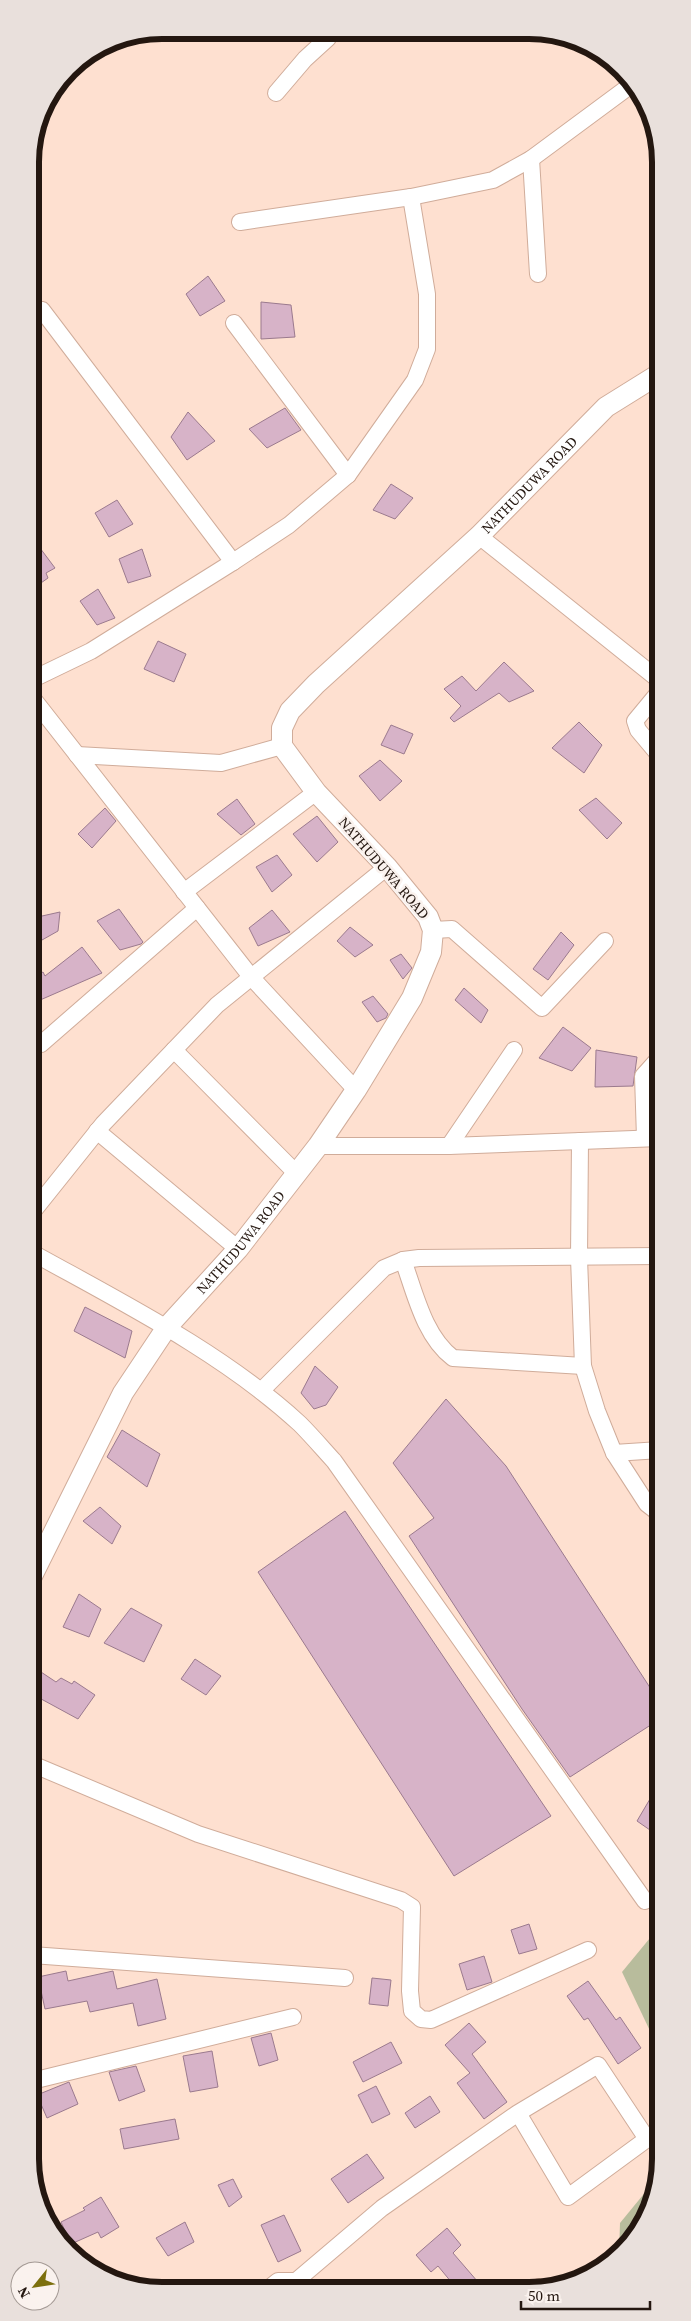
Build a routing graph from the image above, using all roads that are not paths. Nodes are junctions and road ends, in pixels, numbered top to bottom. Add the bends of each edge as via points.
1 (327, 39) edge
2 (627, 88) edge
3 (276, 94) dead end
4 (531, 159) junction
5 (412, 198) junction
6 (240, 222) dead end
7 (538, 274) dead end
8 (42, 310) dead end
9 (234, 323) dead end
10 (652, 378) edge
11 (348, 475) junction
12 (479, 536) junction
13 (233, 562) junction
14 (652, 674) edge
15 (39, 676) edge
16 (652, 700) edge
17 (39, 706) edge
18 (282, 746) junction
19 (652, 747) edge
20 (77, 755) junction
21 (316, 792) junction
22 (387, 867) junction
23 (184, 892) junction
24 (197, 908) junction
25 (433, 930) junction
26 (605, 941) dead end
27 (252, 978) junction
28 (39, 1042) edge
29 (174, 1050) junction
30 (514, 1050) dead end
31 (652, 1066) edge
32 (356, 1090) junction
33 (97, 1131) junction
34 (652, 1138) edge
35 (580, 1141) junction
36 (318, 1146) junction
37 (449, 1146) junction
38 (296, 1173) junction
39 (39, 1204) edge
40 (238, 1249) junction
41 (39, 1256) edge
42 (652, 1256) edge
43 (579, 1258) junction
44 (402, 1260) junction
45 (167, 1327) junction
46 (583, 1366) junction
47 (261, 1391) junction
48 (652, 1451) edge
49 (614, 1453) junction
50 (652, 1507) edge
51 (39, 1562) edge
52 (39, 1767) edge
53 (645, 1901) dead end
54 (588, 1950) dead end
55 (39, 1956) edge
56 (345, 1978) dead end
57 (293, 2017) dead end
58 (39, 2079) edge
59 (518, 2113) junction
60 (277, 2282) edge

1 - 3 street
2 - 4 street
4 - 5 street via 493,180
4 - 7 street
5 - 6 street
5 - 11 street via 427,294 427,349 416,380
8 - 13 street
9 - 11 street
10 - 12 street, NATHUDUWA ROAD via 606,407
11 - 13 street via 289,525
12 - 14 street
12 - 18 street, NATHUDUWA ROAD via 290,711 282,728
13 - 15 street via 91,651
16 - 19 street via 635,721
17 - 20 street
18 - 20 street via 222,763
18 - 21 street, NATHUDUWA ROAD
20 - 23 street
21 - 22 street, NATHUDUWA ROAD
21 - 23 street
22 - 25 street, NATHUDUWA ROAD via 428,917
22 - 27 street
23 - 24 street
24 - 27 street
24 - 28 street via 41,1044
25 - 26 street via 452,929 542,1008
25 - 32 street, NATHUDUWA ROAD via 431,952 412,998
27 - 29 street via 217,1006
27 - 32 street
29 - 33 street
29 - 38 street
30 - 37 street
31 - 34 street via 643,1076
32 - 36 street, NATHUDUWA ROAD
33 - 39 street
33 - 40 street
34 - 35 street
35 - 37 street
35 - 43 street
36 - 37 street
36 - 38 street, NATHUDUWA ROAD
38 - 40 street, NATHUDUWA ROAD
40 - 45 street, NATHUDUWA ROAD
41 - 45 street
42 - 43 street
43 - 44 street
43 - 46 street
44 - 46 street via 433,1339 453,1358
44 - 47 street via 384,1268
45 - 47 street
45 - 51 street, NATHUDUWA ROAD via 123,1393
46 - 49 street
47 - 53 street via 301,1425 334,1461
48 - 49 street
49 - 50 street
52 - 54 street via 198,1834 401,1900 412,1908 410,1990 412,2011 420,2019 431,2020
55 - 56 street
57 - 58 street
59 - 59 street via 568,2197 647,2139 598,2065
59 - 60 street via 382,2208 296,2281

